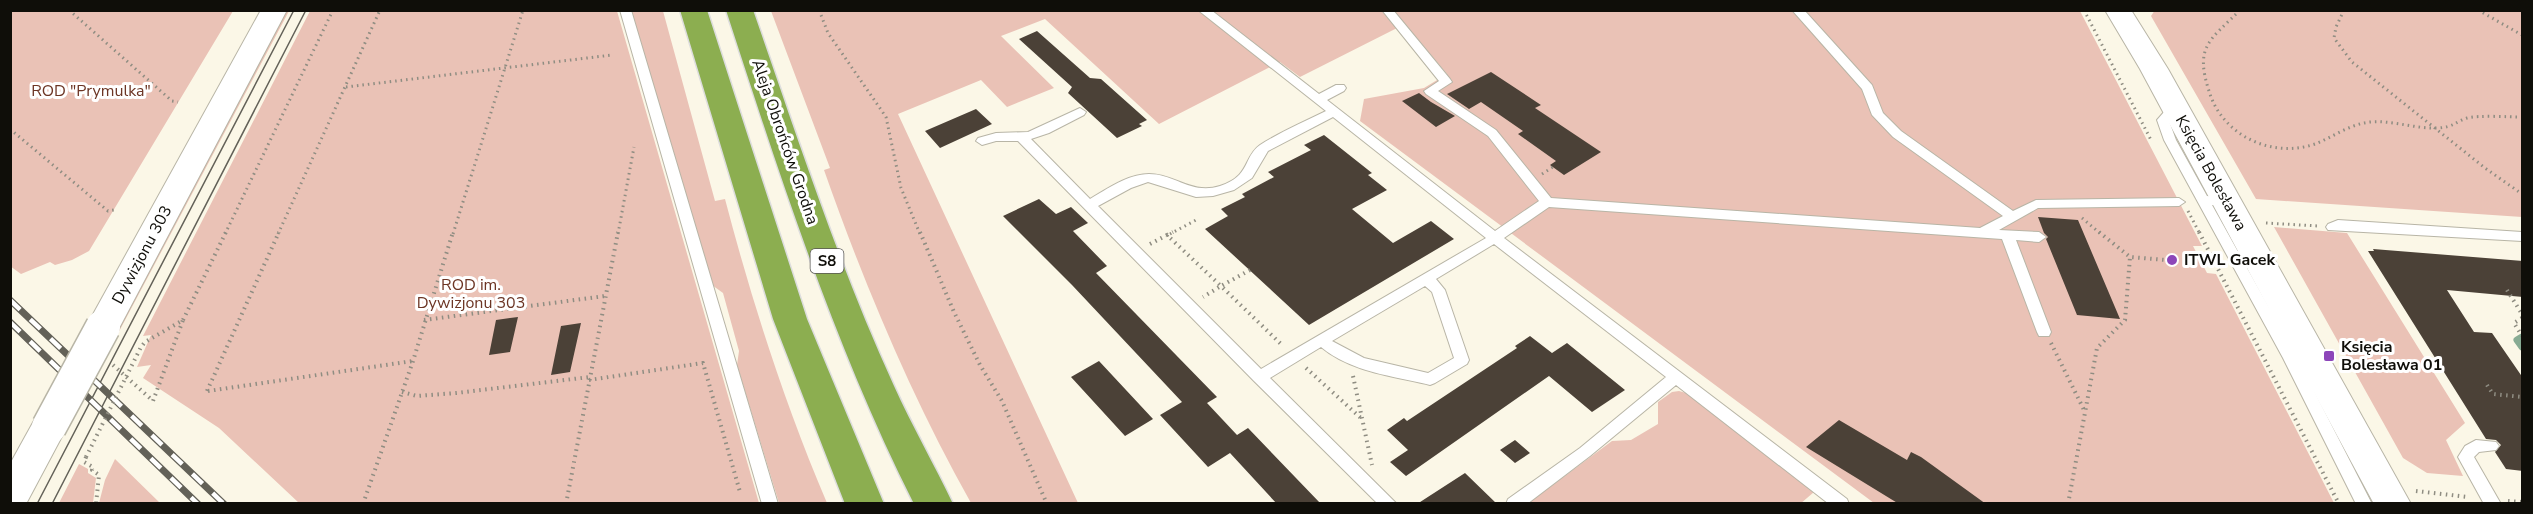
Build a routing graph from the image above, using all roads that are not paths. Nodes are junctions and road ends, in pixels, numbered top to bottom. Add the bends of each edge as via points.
1 (274, 10) edge
2 (625, 10) edge
3 (693, 10) edge
4 (739, 10) edge
5 (1203, 10) edge
6 (1387, 10) edge
7 (1797, 10) edge
8 (2101, 10) edge
9 (2118, 10) edge
10 (1340, 88) dead end
11 (1318, 100) junction
12 (1463, 103) dead end
13 (2173, 103) junction
14 (1080, 112) dead end
15 (1334, 112) junction
16 (1468, 116) junction
17 (1022, 138) junction
18 (982, 141) dead end
19 (2215, 201) junction
20 (1546, 202) junction
21 (2181, 202) road end
22 (1090, 205) junction
23 (2012, 216) junction
24 (2333, 227) road end
25 (1984, 232) junction
26 (2007, 234) junction
27 (2039, 237) dead end
28 (2523, 237) edge
29 (1495, 238) junction
30 (1426, 278) junction
31 (2044, 332) road end
32 (1322, 340) junction
33 (1259, 377) junction
34 (1676, 377) junction
35 (2491, 446) dead end
36 (2402, 497) edge
37 (10, 499) edge
38 (2491, 501) edge
39 (1835, 502) edge
40 (770, 504) edge
41 (865, 504) edge
42 (933, 504) edge
43 (1389, 504) edge
44 (1514, 504) edge
45 (2364, 504) edge

1 - 37 street, Dywizjonu 303, bridge
2 - 40 lane
3 - 41 highway via 790,320
4 - 42 highway, Aleja Obrońców Grodna / S8 via 842,306
5 - 11 lane
6 - 16 lane via 1446,82 1430,91
7 - 23 lane via 1869,87 1878,115 1897,134
8 - 13 street, Księcia Bolesława
9 - 13 street, Księcia Bolesława
10 - 11 lane
11 - 15 lane
12 - 16 lane via 1476,112
13 - 19 street, Księcia Bolesława
14 - 17 lane
15 - 22 lane via 1258,152 1251,172 1218,192 1197,193 1143,178
15 - 29 lane
16 - 20 lane via 1492,133
17 - 18 lane via 997,134
17 - 22 lane
19 - 36 street, Księcia Bolesława
19 - 45 lane
20 - 25 lane
20 - 29 lane
21 - 23 lane via 2036,204
22 - 33 lane
23 - 25 lane
24 - 28 lane
25 - 26 lane
26 - 27 lane
26 - 31 lane
29 - 30 lane
29 - 34 lane
30 - 32 lane
30 - 32 lane via 1438,290 1462,360 1430,379 1350,359 1334,352
32 - 33 lane
33 - 43 lane
34 - 39 lane
34 - 44 lane via 1586,452
35 - 38 lane via 2476,446 2466,457

